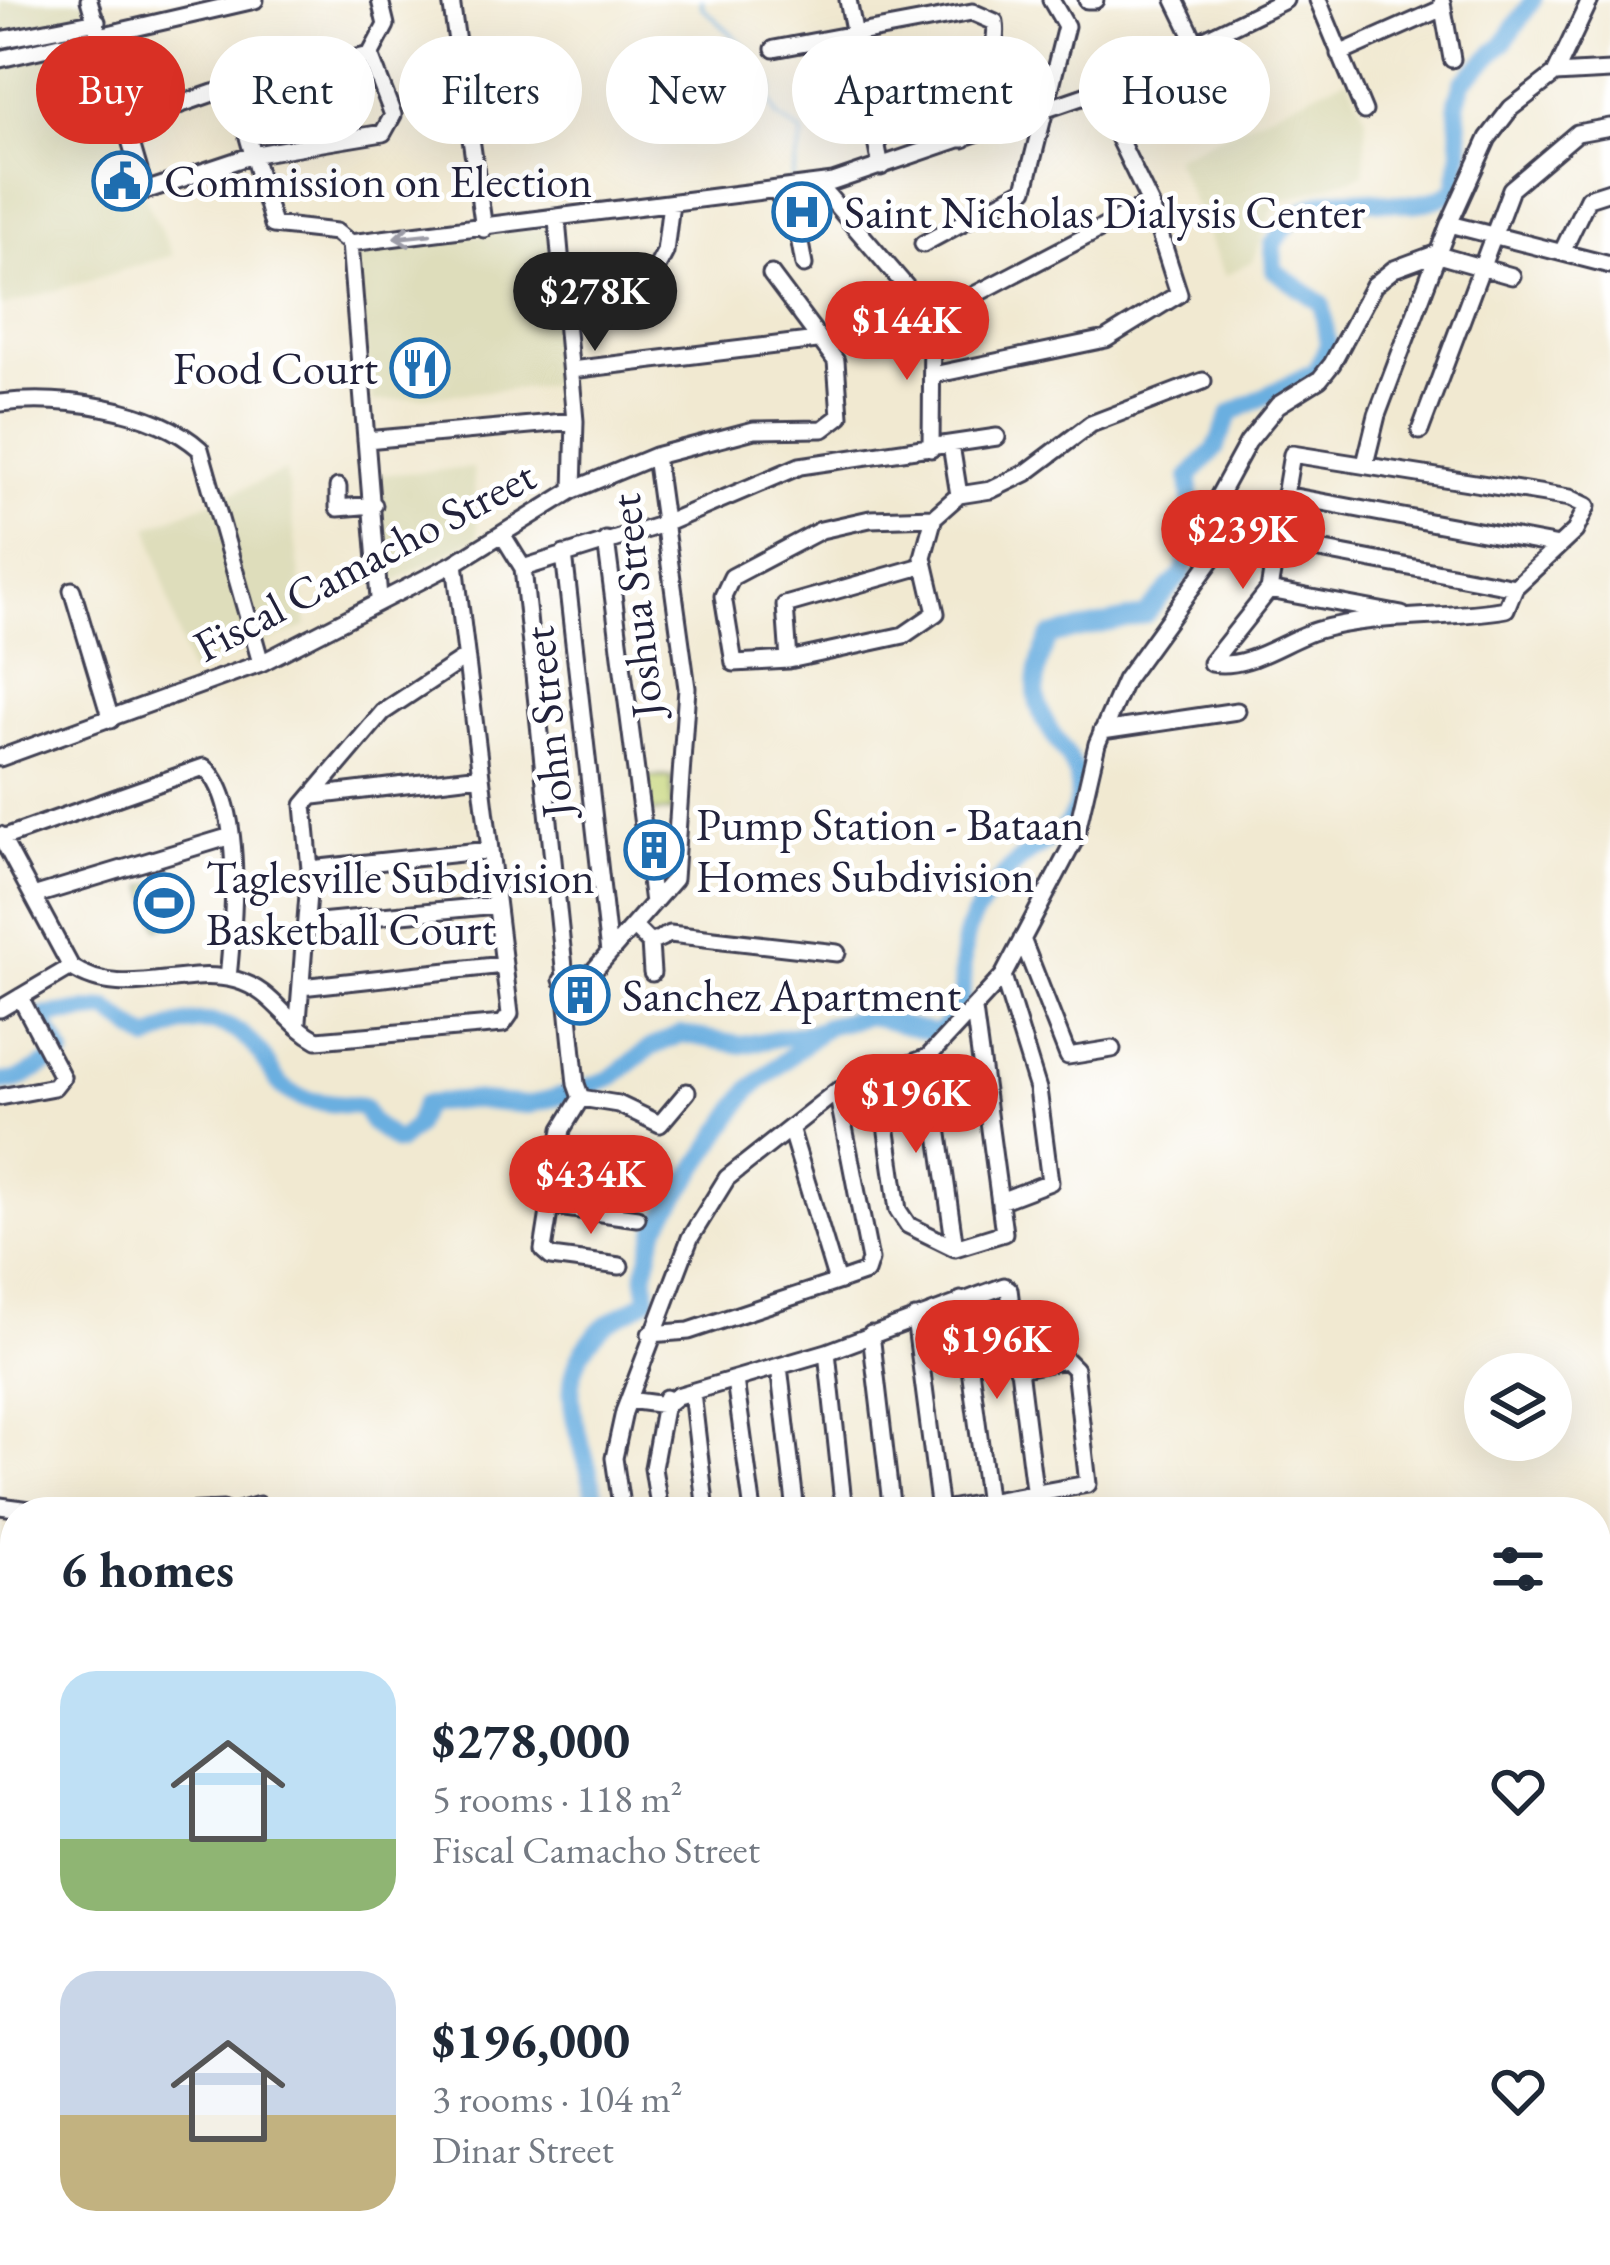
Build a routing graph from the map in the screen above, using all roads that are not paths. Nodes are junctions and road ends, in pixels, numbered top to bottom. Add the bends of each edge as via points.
1 (89, 0) edge
2 (255, 0) edge
3 (380, 0) edge
4 (451, 0) edge
5 (848, 0) edge
6 (1175, 0) edge
7 (1285, 0) edge
8 (1318, 0) edge
9 (1590, 0) edge
10 (1054, 1) edge
11 (1442, 4) edge
12 (100, 27) junction
13 (855, 35) junction
14 (103, 36) edge
15 (996, 36) edge
16 (1192, 36) edge
17 (1212, 36) edge
18 (0, 40) edge
19 (375, 46) edge
20 (774, 49) dead end
21 (1339, 54) junction
22 (0, 59) edge
23 (1452, 59) dead end
24 (375, 68) edge
25 (1055, 70) edge
26 (1610, 71) edge
27 (1555, 74) junction
28 (1364, 111) dead end
29 (1610, 128) edge
30 (375, 134) edge
31 (133, 144) edge
32 (248, 144) edge
33 (320, 144) edge
34 (949, 144) edge
35 (1036, 144) edge
36 (1121, 144) edge
37 (251, 156) junction
38 (881, 166) junction
39 (818, 184) junction
40 (776, 190) junction
41 (1610, 190) edge
42 (671, 203) junction
43 (1150, 203) junction
44 (556, 220) junction
45 (1449, 224) junction
46 (484, 229) junction
47 (1493, 235) junction
48 (350, 243) junction
49 (923, 244) dead end
50 (1562, 252) junction
51 (1439, 253) junction
52 (805, 265) dead end
53 (1610, 265) edge
54 (1481, 268) junction
55 (771, 274) dead end
56 (1512, 276) dead end
57 (618, 277) dead end
58 (932, 317) junction
59 (818, 340) junction
60 (571, 370) junction
61 (933, 375) junction
62 (1203, 381) dead end
63 (0, 403) edge
64 (575, 422) junction
65 (1420, 431) dead end
66 (997, 437) dead end
67 (366, 440) junction
68 (951, 446) junction
69 (931, 449) junction
70 (655, 456) junction
71 (1365, 464) junction
72 (338, 487) dead end
73 (573, 490) junction
74 (959, 494) junction
75 (1284, 495) junction
76 (374, 505) junction
77 (934, 517) junction
78 (664, 524) junction
79 (1220, 532) junction
80 (502, 534) junction
81 (605, 540) junction
82 (1274, 541) junction
83 (1559, 546) junction
84 (564, 554) junction
85 (455, 563) junction
86 (922, 566) junction
87 (523, 568) junction
88 (1515, 587) junction
89 (72, 590) dead end
90 (1269, 590) junction
91 (379, 598) junction
92 (1402, 615) junction
93 (466, 657) junction
94 (789, 660) junction
95 (261, 663) junction
96 (1237, 711) dead end
97 (111, 720) junction
98 (1102, 731) junction
99 (0, 758) edge
100 (480, 776) junction
101 (314, 796) junction
102 (1, 836) edge
103 (228, 836) junction
104 (489, 850) junction
105 (310, 869) junction
106 (33, 896) junction
107 (653, 903) junction
108 (496, 905) junction
109 (309, 922) junction
110 (633, 926) junction
111 (1022, 939) junction
112 (650, 943) junction
113 (837, 952) dead end
114 (609, 953) junction
115 (503, 965) junction
116 (71, 967) junction
117 (652, 974) dead end
118 (1003, 976) junction
119 (228, 978) junction
120 (562, 980) junction
121 (302, 987) junction
122 (20, 997) junction
123 (0, 1009) edge
124 (974, 1010) junction
125 (298, 1021) junction
126 (1112, 1049) dead end
127 (928, 1057) junction
128 (878, 1075) junction
129 (579, 1091) junction
130 (837, 1091) junction
131 (687, 1092) dead end
132 (0, 1097) edge
133 (791, 1131) junction
134 (556, 1158) junction
135 (638, 1172) dead end
136 (1000, 1201) junction
137 (551, 1206) junction
138 (638, 1218) dead end
139 (955, 1248) junction
140 (620, 1266) dead end
141 (837, 1282) junction
142 (961, 1300) junction
143 (915, 1318) junction
144 (650, 1334) junction
145 (871, 1334) junction
146 (827, 1352) junction
147 (779, 1366) junction
148 (1018, 1369) junction
149 (735, 1380) junction
150 (630, 1395) junction
151 (675, 1397) junction
152 (620, 1497) edge
153 (658, 1497) edge
154 (702, 1497) edge
155 (751, 1497) edge
156 (794, 1497) edge
157 (842, 1497) edge
158 (890, 1497) edge
159 (934, 1497) edge
160 (987, 1497) edge
161 (1035, 1497) joint

1 - 12 street
2 - 12 street
3 - 19 street via 386,25
4 - 46 street
5 - 13 street
6 - 16 street
7 - 17 street
8 - 21 street
9 - 27 street
10 - 25 street via 1066,26
11 - 21 street
11 - 23 street
12 - 14 street
12 - 18 street
12 - 22 street
13 - 15 street via 972,11 994,22
13 - 20 street
13 - 38 street
21 - 28 street
24 - 30 street via 393,115
26 - 27 street
27 - 45 street via 1488,137
29 - 47 street via 1577,133 1521,176
31 - 37 street via 146,191
32 - 37 street
33 - 37 street
34 - 38 street
35 - 49 street via 1025,189
36 - 43 street
37 - 48 street via 273,225 336,232
38 - 39 street
39 - 40 street
39 - 58 street
40 - 42 street
40 - 52 street
41 - 50 street via 1588,198
42 - 44 street
42 - 57 street via 665,252 646,286 629,290
43 - 58 street
43 - 61 street via 1179,294 1106,339
44 - 46 street
44 - 60 street, Fiscal Camacho Street
45 - 47 street
45 - 51 street
46 -> 48 street
47 - 50 street
47 - 54 street
48 - 67 street
50 - 53 street
51 - 54 street
51 - 71 street
51 - 79 street via 1374,285 1332,364 1258,427 1220,492
54 - 56 street
54 - 65 street
55 - 59 street
58 - 61 street
59 - 60 street
59 - 70 street via 839,371 841,413 830,425 754,430
60 - 64 street, Fiscal Camacho Street
61 - 69 street
62 - 74 street via 1091,424 1009,482
63 - 95 street via 73,400 200,449
64 - 67 street
64 - 73 street, Fiscal Camacho Street
66 - 68 street
67 - 76 street
68 - 69 street
68 - 74 street
69 - 78 street via 800,466
70 - 73 street
70 - 78 street, Joshua Street
71 - 75 street via 1295,452
71 - 83 street via 1580,501 1587,517
72 - 76 street via 338,508
73 - 80 street, Fiscal Camacho Street
74 - 77 street
75 - 82 street
75 - 83 street
76 - 91 street
77 - 86 street
77 - 94 street via 821,530 732,577 723,596 734,663
78 - 81 street
78 - 107 street, Joshua Street via 686,709 674,876
79 - 82 street
79 - 98 street via 1205,574 1125,680
80 - 85 street, Fiscal Camacho Street
80 - 87 street
81 - 84 street
81 - 107 street
82 - 88 street
82 - 90 street
83 - 88 street
84 - 87 street
84 - 114 street, John Street
85 - 91 street, Fiscal Camacho Street
85 - 93 street
86 - 94 street via 785,604
86 - 94 street via 936,606 931,618 904,635
87 - 120 street
88 - 92 street via 1506,609
89 - 97 street
90 - 92 street
90 - 92 street via 1212,664 1327,628
91 - 95 street, Fiscal Camacho Street
93 - 100 street
93 - 101 street via 383,712
95 - 97 street, Fiscal Camacho Street
96 - 98 street
97 - 99 street, Fiscal Camacho Street
98 - 111 street via 1075,839
100 - 101 street
100 - 104 street
101 - 105 street via 304,805
102 - 103 street via 204,767 227,805
102 - 106 street
103 - 106 street
103 - 119 street
104 - 105 street
104 - 108 street
105 - 109 street
106 - 116 street
107 - 110 street, Joshua Street
108 - 109 street
108 - 115 street
109 - 121 street
110 - 112 street
110 - 114 street, Joshua Street
111 - 118 street
111 - 126 street via 1068,1056
112 - 113 street via 670,934
112 - 117 street
114 - 120 street, Joshua Street via 584,979
115 - 121 street
115 - 125 street via 507,1022 317,1040
116 - 119 street via 113,982
116 - 122 street
118 - 124 street
118 - 136 street via 1038,1089 1050,1182
119 - 125 street via 266,992
120 - 129 street
121 - 125 street
122 - 123 street
122 - 132 street via 57,1061 60,1084
124 - 127 street
124 - 136 street
127 - 128 street
127 - 139 street
128 - 130 street
128 - 139 street via 898,1210 921,1233
129 - 131 street via 663,1124
129 - 134 street
130 - 133 street
130 - 141 street via 870,1268
133 - 141 street
133 - 144 street via 727,1178 690,1238
134 - 135 street
134 - 137 street
136 - 139 street via 1004,1233
137 - 138 street
137 - 140 street via 545,1255
141 - 144 street via 689,1331
142 - 143 street
142 - 148 street via 1009,1289
142 - 160 street
143 - 145 street
143 - 159 street
144 - 150 street
145 - 146 street
145 - 158 street
146 - 147 street
146 - 157 street
147 - 149 street
147 - 156 street
148 - 161 street
148 - 161 street via 1066,1360 1075,1369 1088,1484
149 - 151 street
149 - 155 street
150 - 151 street
150 - 152 street via 614,1458
151 - 153 street via 653,1468
151 - 154 street

